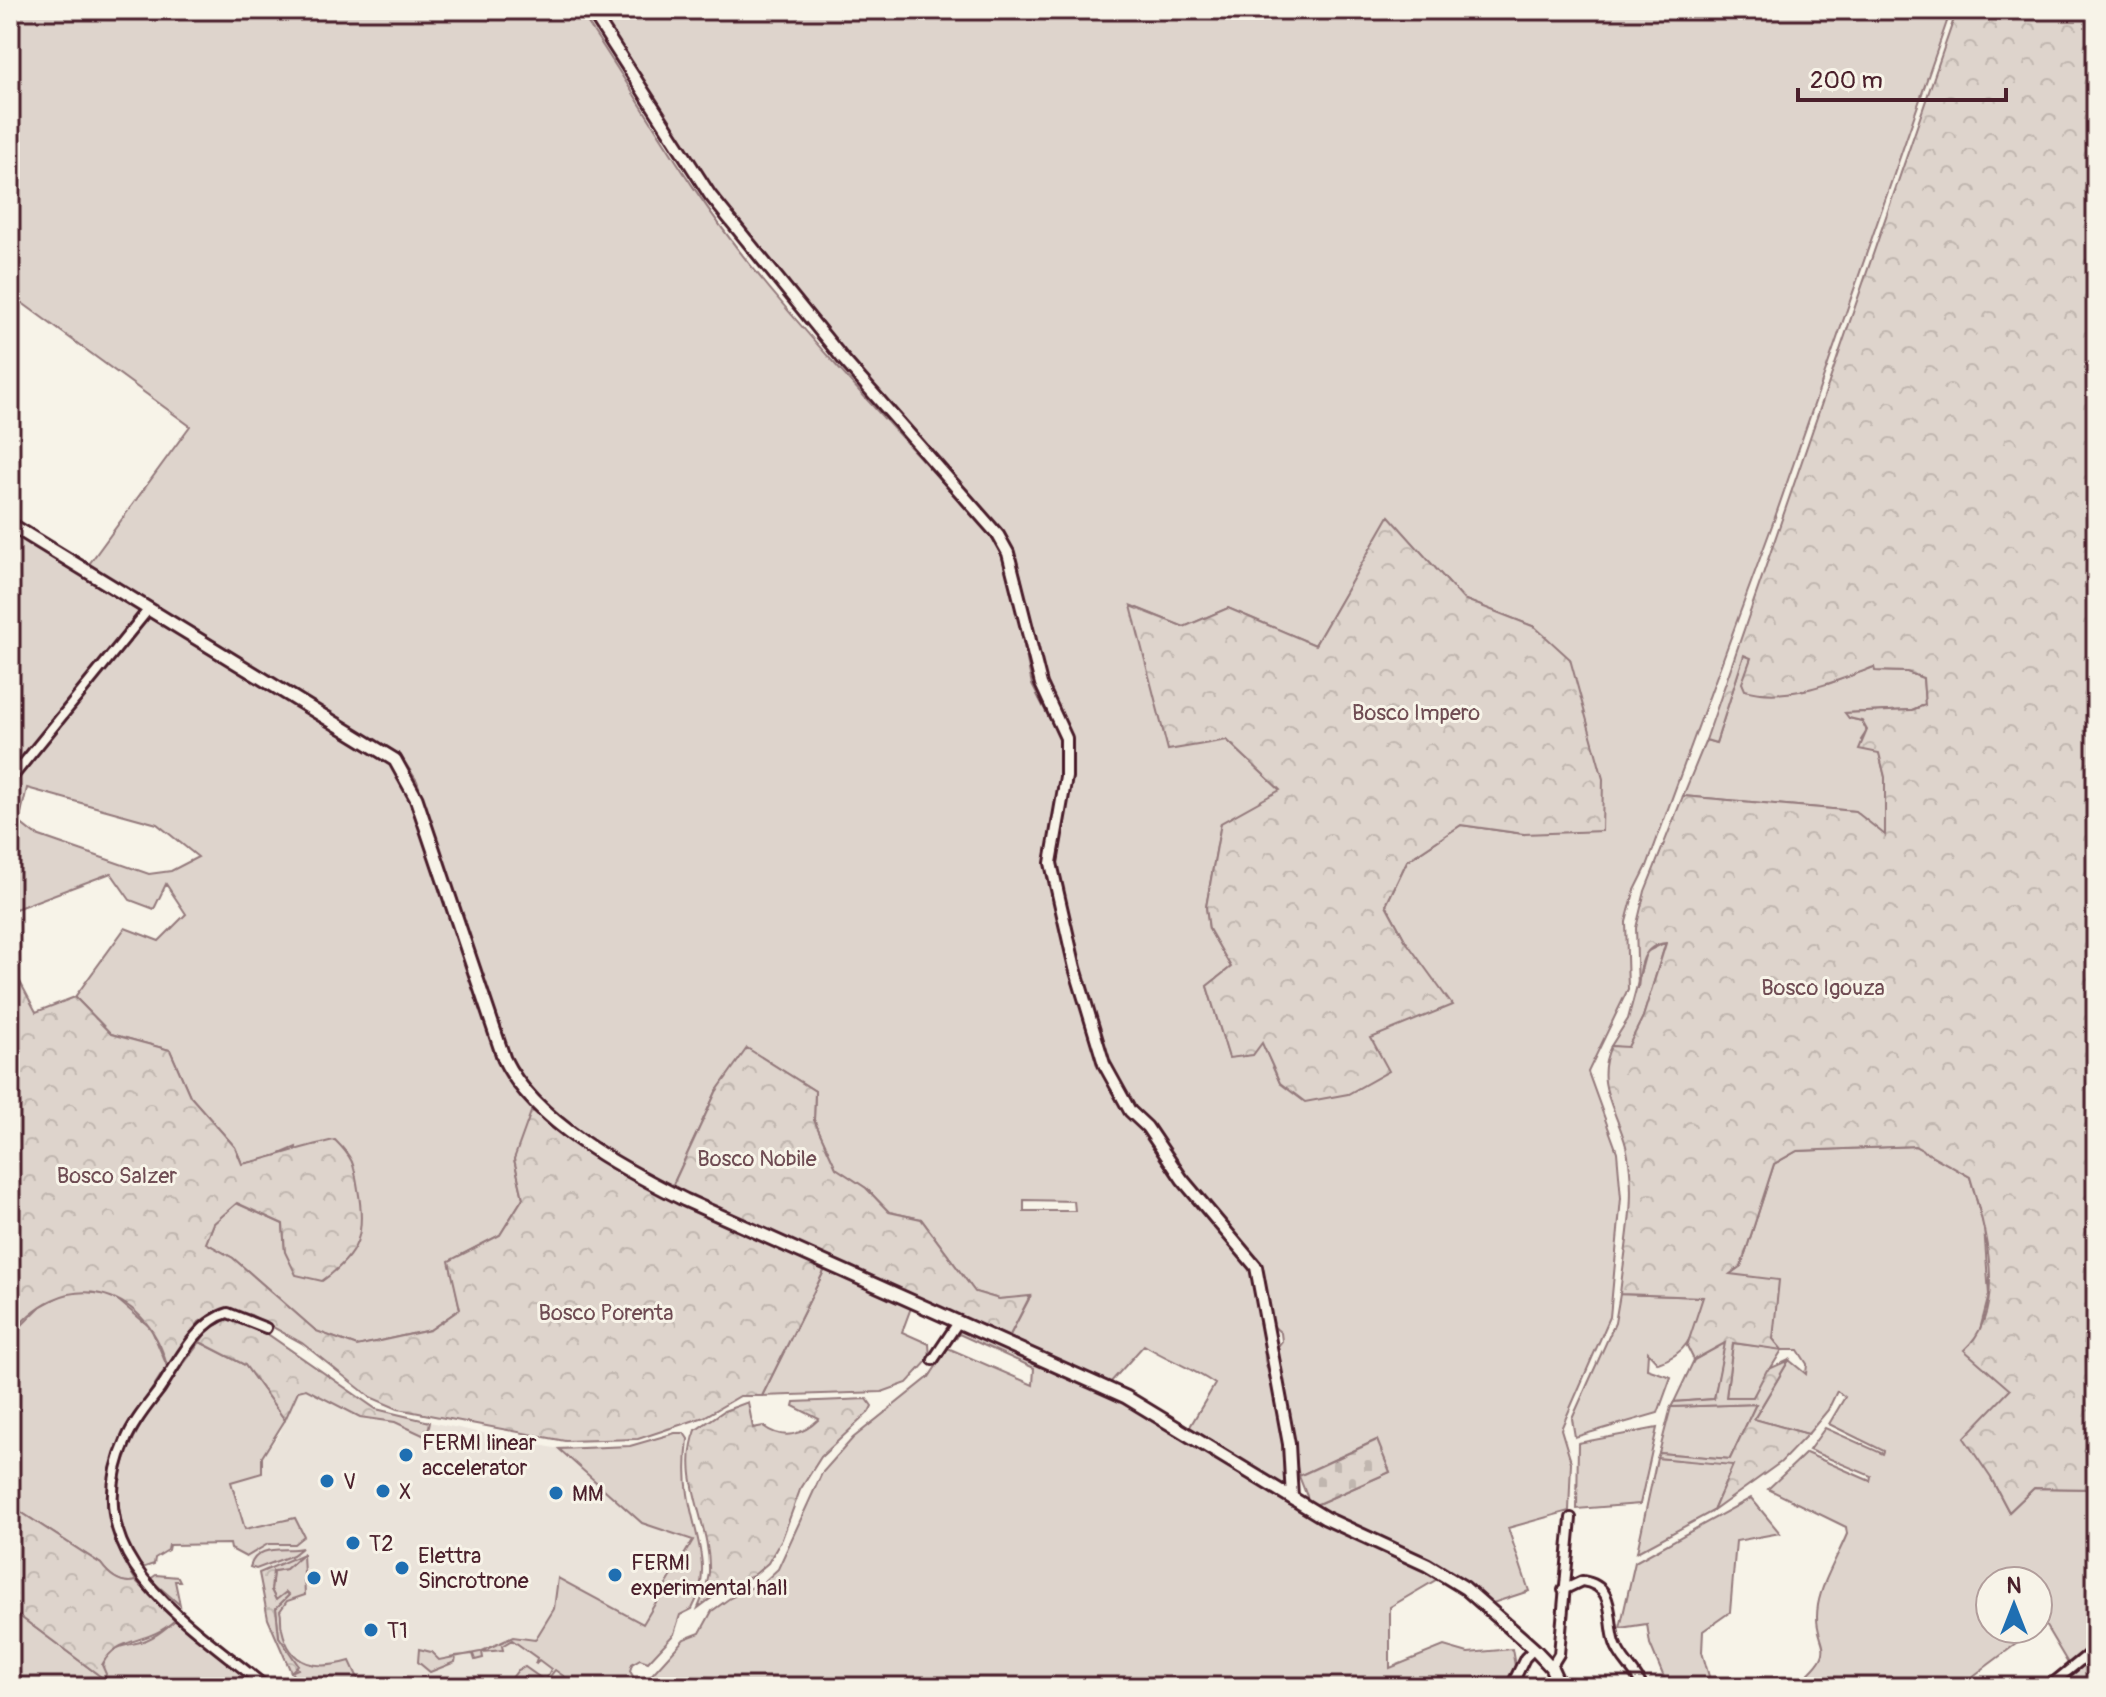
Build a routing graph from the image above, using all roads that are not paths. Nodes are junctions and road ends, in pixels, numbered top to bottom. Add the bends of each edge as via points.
1 (591, 10) edge
2 (10, 524) edge
3 (148, 610) junction
4 (10, 780) edge
5 (959, 1321) junction
6 (266, 1328) dead end
7 (933, 1360) dead end
8 (1292, 1498) junction
9 (1571, 1518) dead end
10 (1563, 1590) junction
11 (2096, 1648) edge
12 (1534, 1649) junction
13 (1551, 1667) junction
14 (266, 1687) edge
15 (1511, 1687) edge
16 (1560, 1687) edge
17 (1642, 1687) edge
18 (2048, 1687) edge

1 - 8 street via 710,195 1008,553 1041,684 1066,738 1066,777 1051,863 1075,968 1104,1064 1130,1111 1256,1267 1289,1444
2 - 3 main road
3 - 4 street
3 - 5 main road via 395,760 416,798 504,1059 537,1105 604,1154 676,1196
5 - 7 street
5 - 8 main road via 1126,1397
6 - 14 street via 233,1314 208,1322 131,1429 118,1461 114,1498 122,1543 139,1577
8 - 12 main road via 1465,1588
9 - 10 street
10 - 13 street via 1559,1654
10 - 17 street via 1582,1581 1603,1590 1610,1603 1614,1642
11 - 18 street
12 - 13 main road
12 - 15 street
13 - 16 main road

